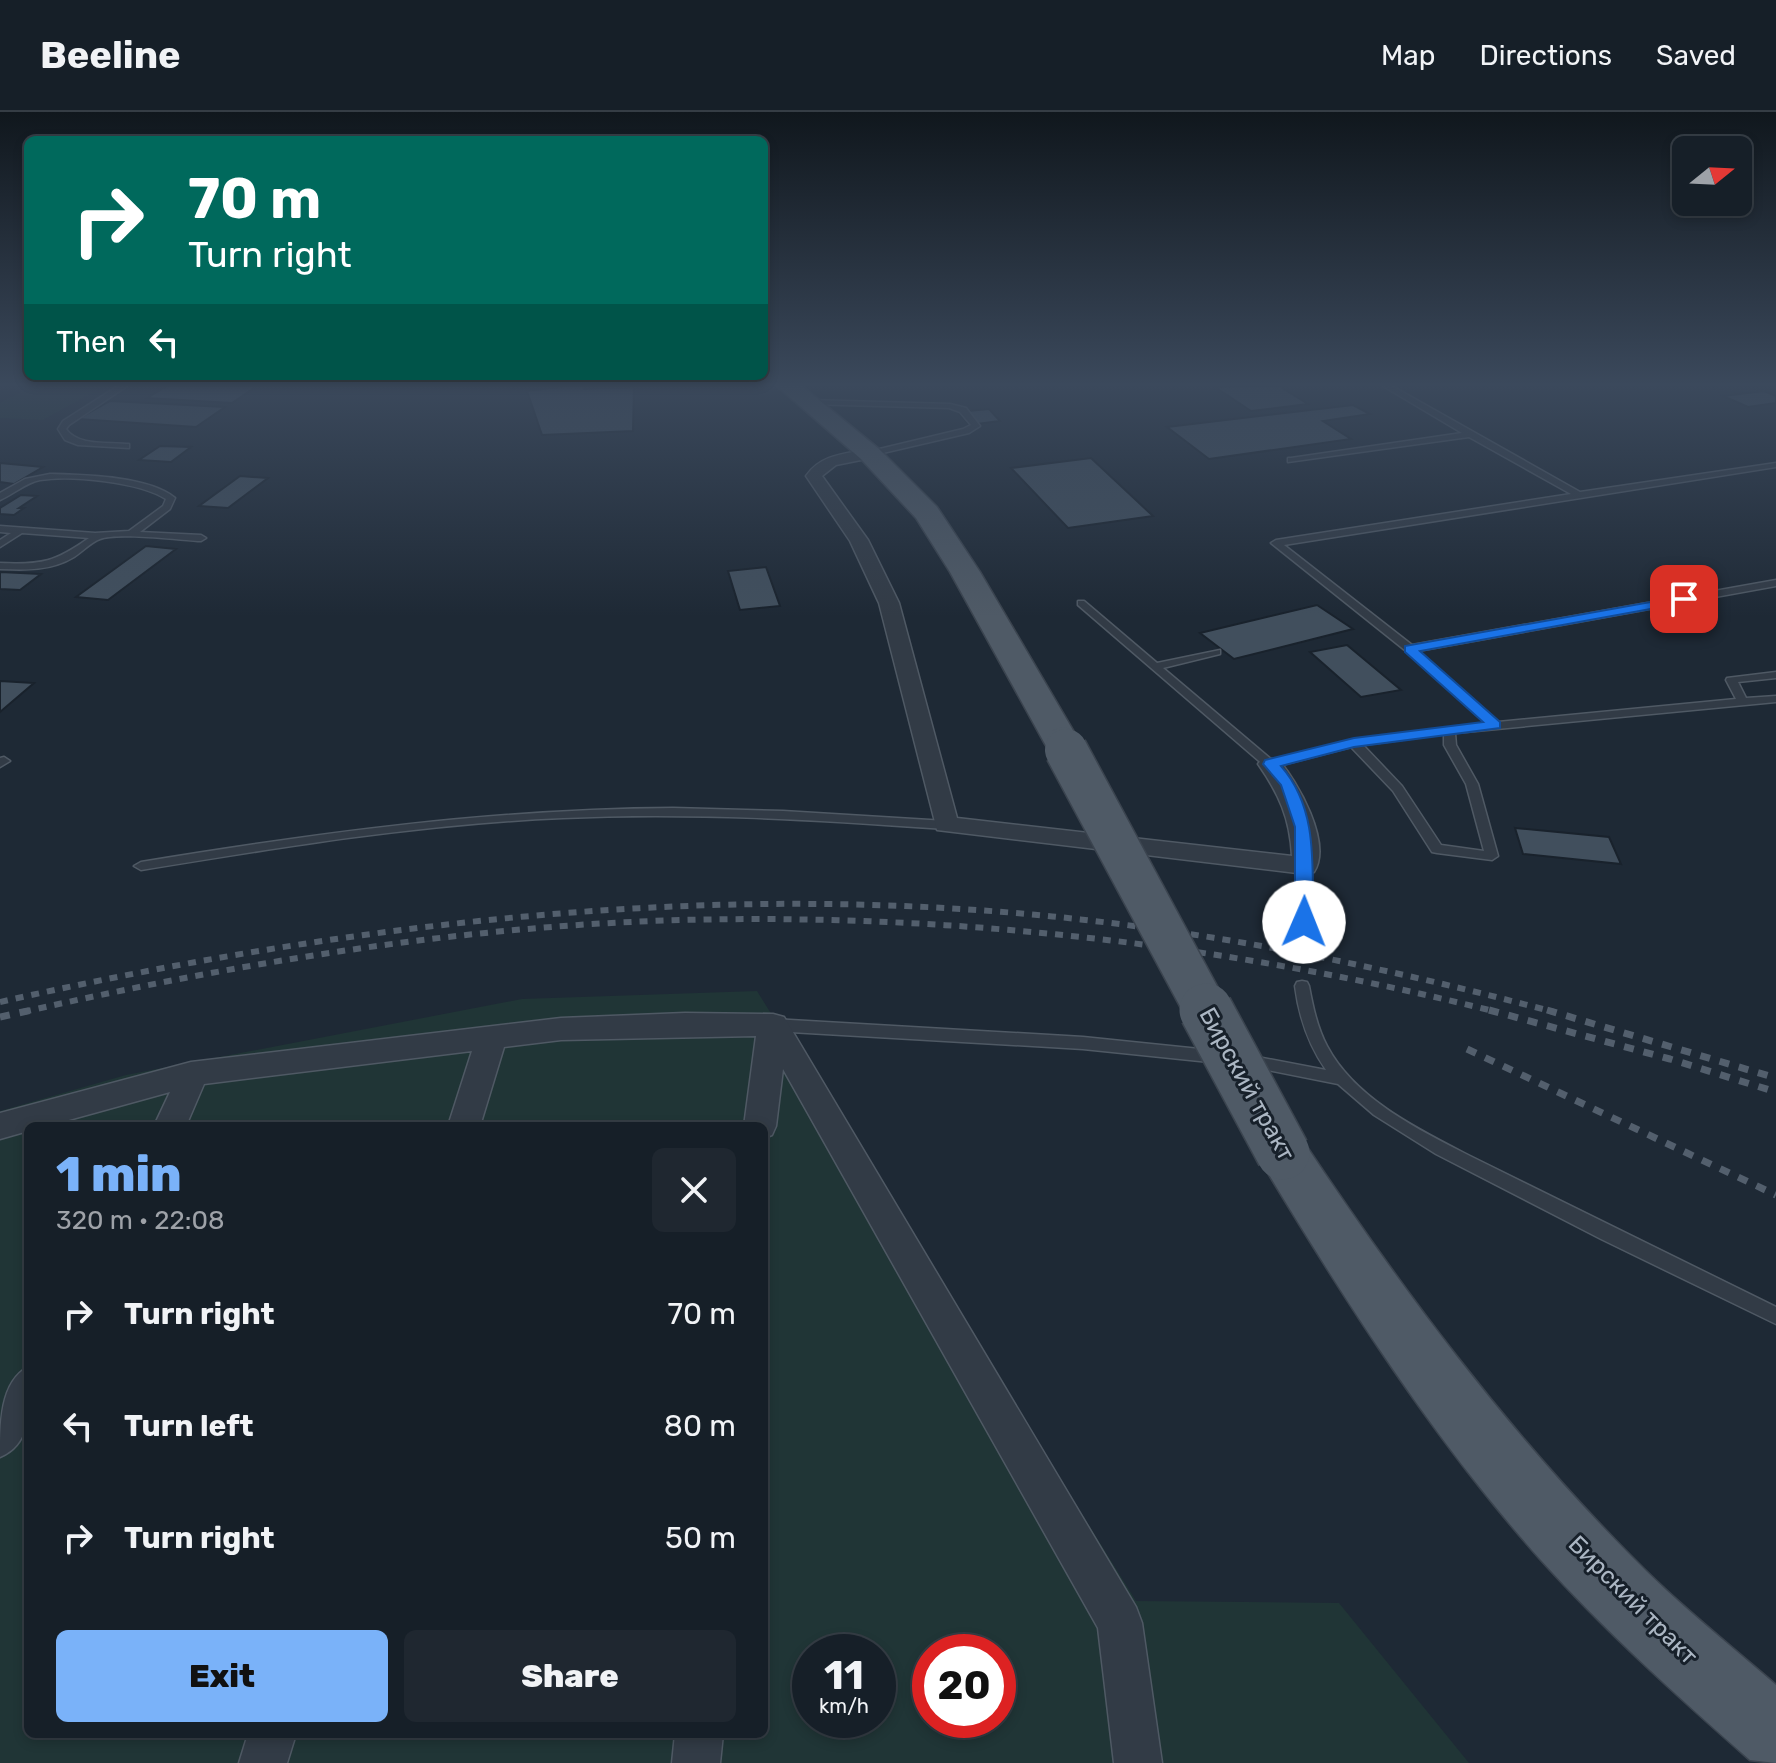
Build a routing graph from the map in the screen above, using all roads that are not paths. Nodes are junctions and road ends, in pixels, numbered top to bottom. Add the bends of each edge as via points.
1 (827, 463) edge
2 (880, 463) edge
3 (1522, 463) edge
4 (1776, 465) edge
5 (1579, 495) junction
6 (0, 497) edge
7 (0, 529) edge
8 (20, 531) junction
9 (131, 534) junction
10 (98, 536) junction
11 (201, 538) dead end
12 (0, 544) edge
13 (0, 566) edge
14 (1776, 583) edge
15 (1081, 603) dead end
16 (1410, 649) junction
17 (1216, 652) dead end
18 (1157, 666) junction
19 (1776, 675) edge
20 (1776, 699) edge
21 (1743, 703) junction
22 (1495, 725) junction
23 (1449, 730) junction
24 (1354, 743) junction
25 (1270, 764) junction
26 (946, 825) junction
27 (141, 866) dead end
28 (1305, 866) junction
29 (1304, 922) dead end
30 (1302, 986) dead end
31 (773, 1025) junction
32 (492, 1036) junction
33 (191, 1074) junction
34 (1343, 1079) junction
35 (172, 1122) edge
36 (465, 1122) edge
37 (761, 1122) edge
38 (0, 1126) edge
39 (1776, 1316) edge
40 (24, 1393) edge
41 (0, 1437) edge
42 (1776, 1734) edge
43 (271, 1738) edge
44 (699, 1738) edge
45 (263, 1763) edge
46 (696, 1763) edge
47 (1138, 1763) edge

1 - 26 street via 814,476 859,540 889,603
2 - 42 main road, Бирский тракт, bridge via 945,539 1063,744 1283,1153 1378,1300 1443,1389 1609,1583
3 - 5 lane
4 - 5 lane
5 - 16 lane via 1276,543
6 - 9 lane via 25,482 50,476 114,480 169,494 167,507
7 - 8 lane
8 - 10 lane
8 - 12 lane
9 - 10 lane
9 - 11 lane
10 - 13 lane via 55,565
14 - 16 lane
15 - 18 lane
16 - 22 lane
17 - 18 lane
18 - 25 lane
19 - 21 lane via 1731,680
20 - 21 lane
21 - 22 lane
22 - 23 lane
23 - 24 lane
23 - 24 lane via 1450,745 1472,784 1492,856 1437,849 1398,789
24 - 25 lane
25 - 28 street via 1288,784 1298,807
26 - 27 lane via 708,812 511,817 395,827
26 - 28 street
28 - 29 lane
30 - 34 lane via 1306,1019 1319,1048
31 - 32 street via 654,1025
31 - 34 lane via 1098,1045 1271,1064
31 - 37 street
31 - 47 street via 1120,1623
32 - 33 street
32 - 36 street
33 - 35 street
33 - 38 street
34 - 39 lane via 1381,1111 1445,1151
40 - 41 street
43 - 45 street
44 - 46 street

